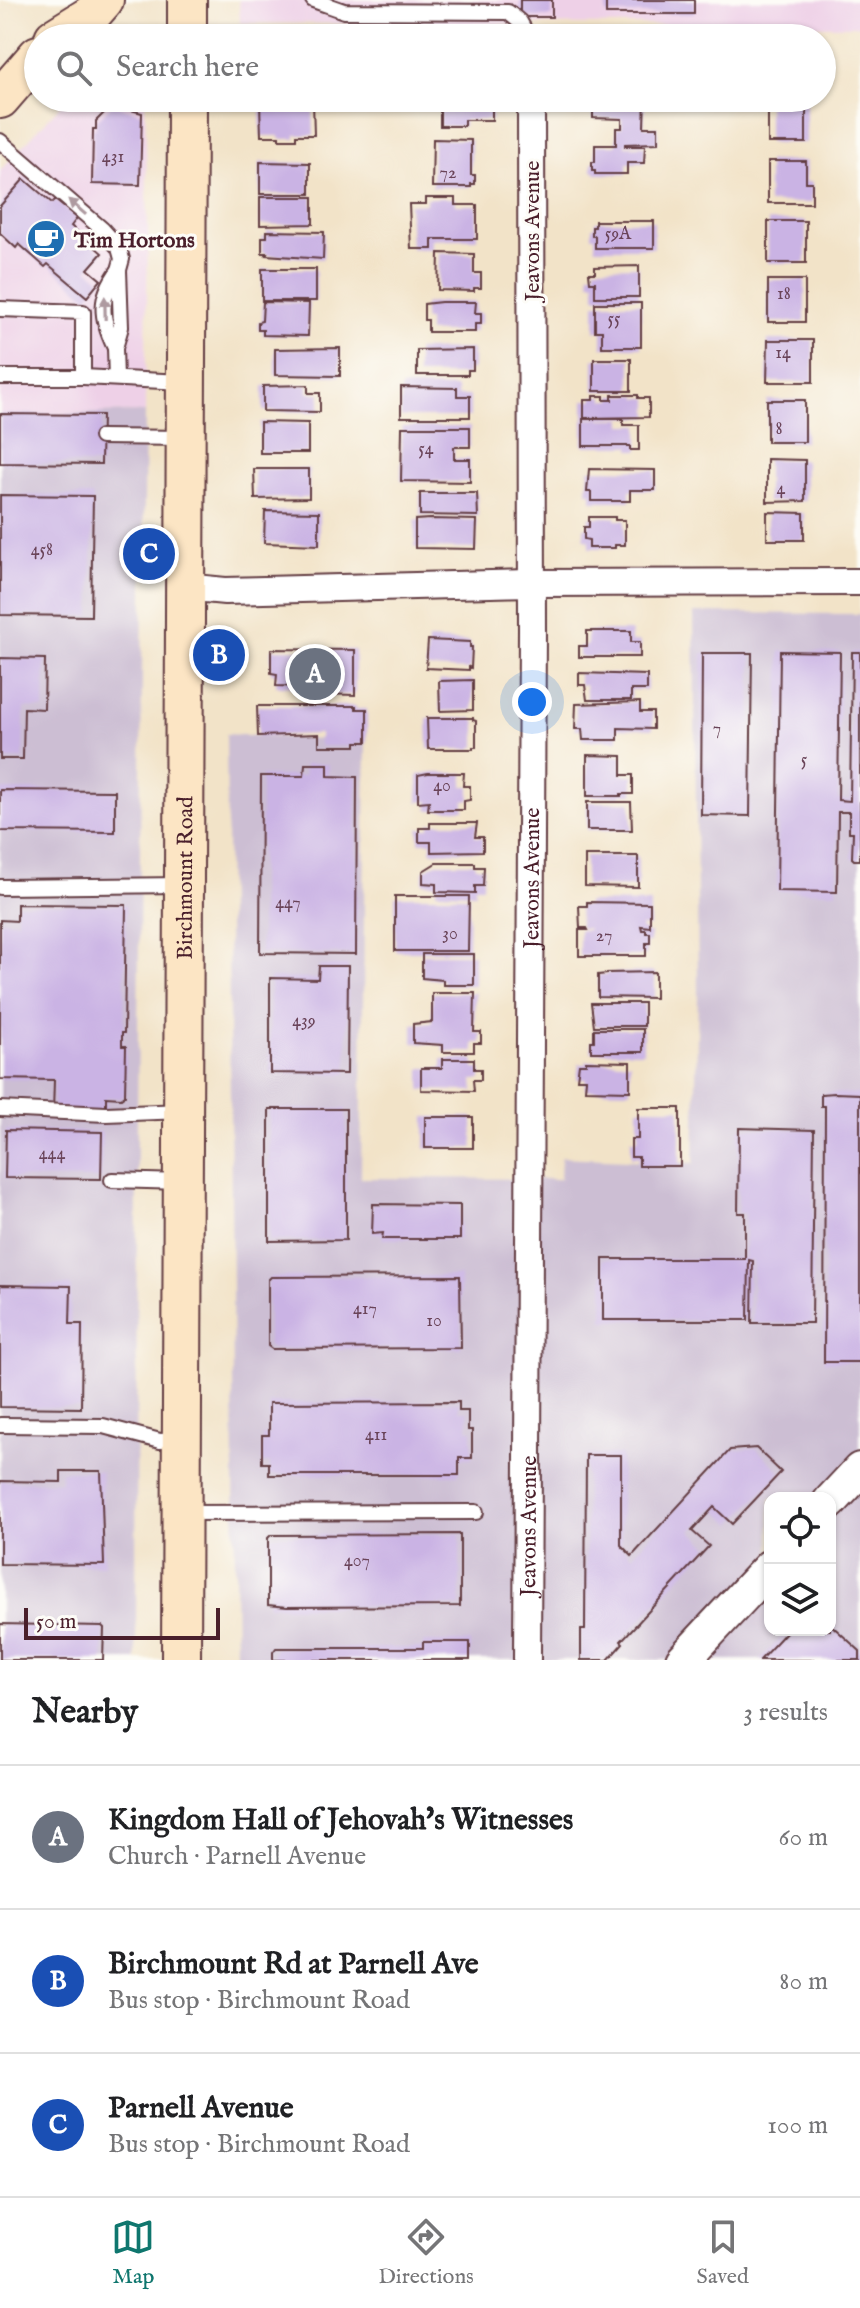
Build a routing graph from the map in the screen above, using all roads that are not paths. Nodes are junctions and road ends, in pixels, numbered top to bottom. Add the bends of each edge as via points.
1 (64, 0) edge
2 (104, 0) edge
3 (187, 0) edge
4 (313, 0) edge
5 (56, 24) edge
6 (76, 24) edge
7 (187, 24) edge
8 (521, 24) edge
9 (24, 71) edge
10 (0, 99) edge
11 (187, 112) edge
12 (531, 112) edge
13 (0, 141) edge
14 (0, 309) edge
15 (0, 377) edge
16 (83, 377) junction
17 (116, 378) junction
18 (184, 382) junction
19 (101, 437) dead end
20 (185, 438) junction
21 (860, 582) edge
22 (531, 583) junction
23 (185, 587) junction
24 (184, 885) junction
25 (0, 887) edge
26 (0, 1109) edge
27 (183, 1111) junction
28 (112, 1180) dead end
29 (183, 1182) junction
30 (0, 1425) edge
31 (182, 1440) junction
32 (860, 1470) edge
33 (836, 1496) edge
34 (476, 1512) dead end
35 (182, 1513) junction
36 (764, 1573) edge
37 (181, 1660) edge
38 (527, 1660) edge
39 (683, 1660) edge

1 - 5 main road
2 - 6 main road
3 - 7 main road
4 - 8 lane via 344,11 508,12
9 - 10 main road
11 - 18 main road, Birchmount Road
12 - 22 street, Jeavons Avenue
17 -> 13 lane via 119,248
14 - 16 lane via 83,312
15 - 16 lane
16 - 17 lane
17 - 18 lane
18 - 20 main road, Birchmount Road
19 - 20 lane
20 - 23 main road, Birchmount Road
21 - 22 street
22 - 23 street via 225,591
22 - 38 street, Jeavons Avenue
23 - 24 main road, Birchmount Road
24 - 25 lane
24 - 27 main road, Birchmount Road
26 - 27 lane
27 - 29 main road, Birchmount Road
28 - 29 lane
29 - 31 main road, Birchmount Road
30 - 31 lane via 103,1426 160,1441
31 - 35 main road, Birchmount Road
32 - 33 street
34 - 35 lane
35 - 37 main road, Birchmount Road
36 - 39 street

